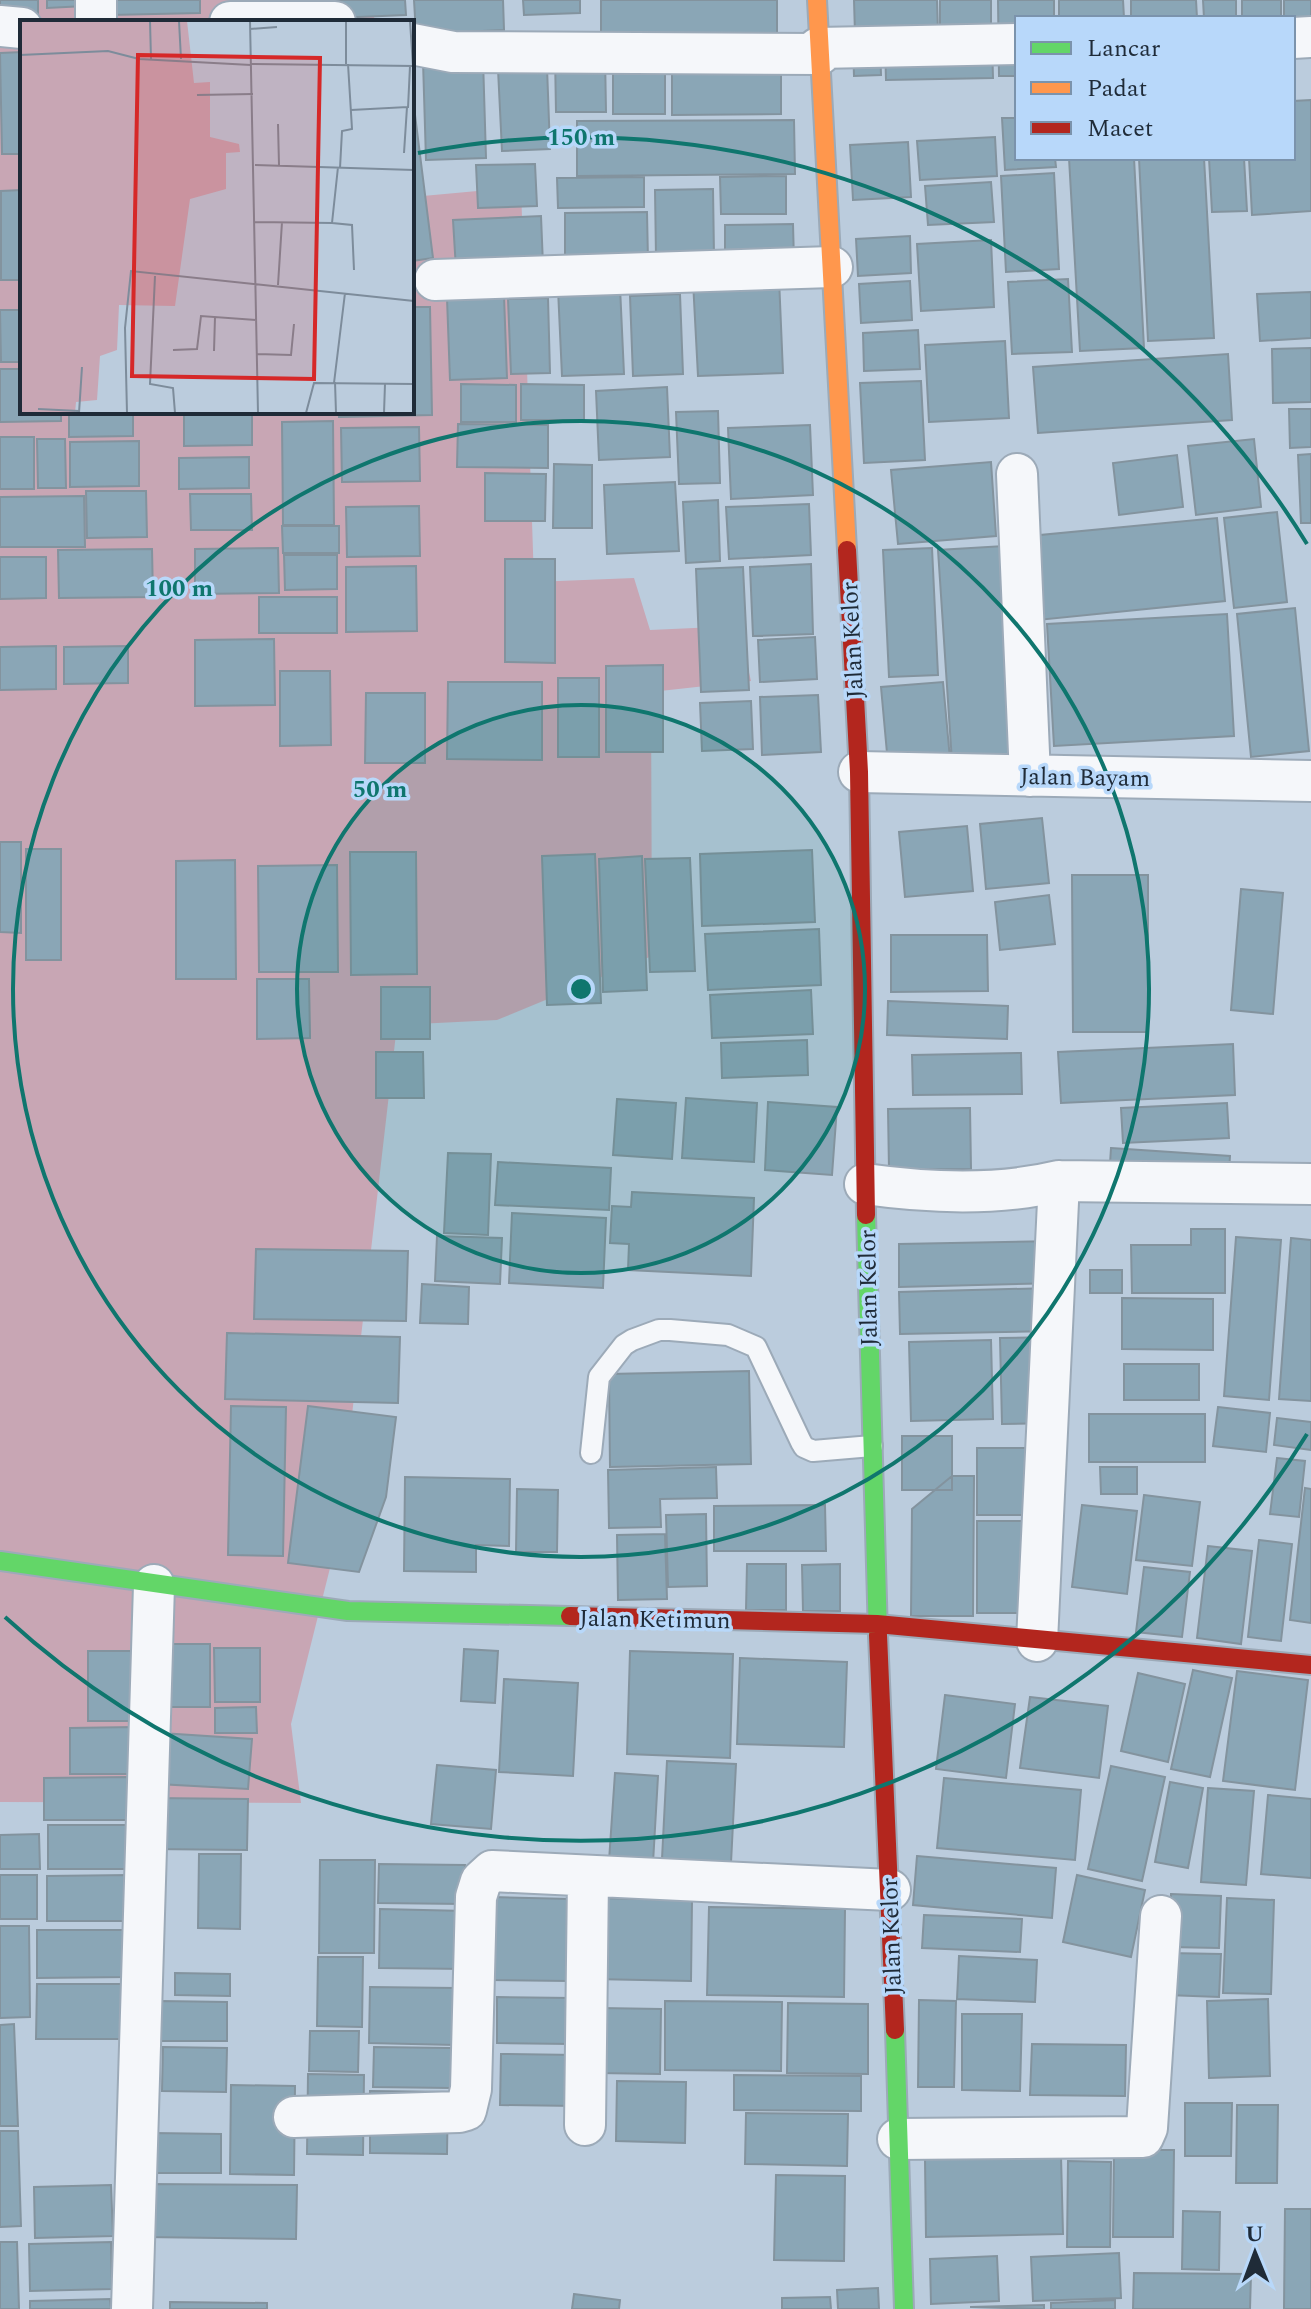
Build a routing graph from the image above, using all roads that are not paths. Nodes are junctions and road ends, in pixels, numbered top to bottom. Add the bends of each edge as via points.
1 (817, 0) edge
2 (318, 14) edge
3 (252, 20) edge
4 (0, 26) edge
5 (20, 28) edge
6 (414, 44) edge
7 (1015, 44) edge
8 (819, 51) junction
9 (832, 267) junction
10 (435, 280) dead end
11 (1017, 474) dead end
12 (859, 772) junction
13 (1030, 776) junction
14 (1311, 781) edge
15 (1059, 1181) junction
16 (865, 1184) junction
17 (1311, 1184) edge
18 (872, 1446) junction
19 (591, 1453) dead end
20 (0, 1561) edge
21 (154, 1585) junction
22 (877, 1624) junction
23 (1037, 1641) junction
24 (1311, 1665) edge
25 (588, 1878) junction
26 (890, 1890) junction
27 (1161, 1916) dead end
28 (294, 2117) dead end
29 (585, 2125) dead end
30 (898, 2139) junction
31 (132, 2309) edge
32 (904, 2309) edge

1 - 8 street, Jalan Kelor
2 - 3 street
4 - 5 street
6 - 8 street via 453,52
7 - 8 street
8 - 9 street, Jalan Kelor
9 - 10 street
9 - 12 street, Jalan Kelor
11 - 13 street
12 - 13 street, Jalan Bayam
12 - 16 street, Jalan Kelor
13 - 14 street, Jalan Bayam
15 - 16 street via 1025,1190
15 - 17 street
15 - 23 street
16 - 18 street, Jalan Kelor
18 - 19 lane via 813,1451 804,1447 756,1347 728,1335 659,1330 624,1345 604,1370
18 - 22 street, Jalan Kelor
20 - 21 street, Jalan Ketimun
21 - 22 street, Jalan Ketimun via 348,1611
21 - 31 street
22 - 23 street, Jalan Ketimun
22 - 26 street, Jalan Kelor
23 - 24 street, Jalan Ketimun
25 - 26 street
25 - 28 street via 492,1871 481,1881 466,2110
25 - 29 street
26 - 30 street, Jalan Kelor
27 - 30 street via 1143,2137
30 - 32 street, Jalan Kelor

